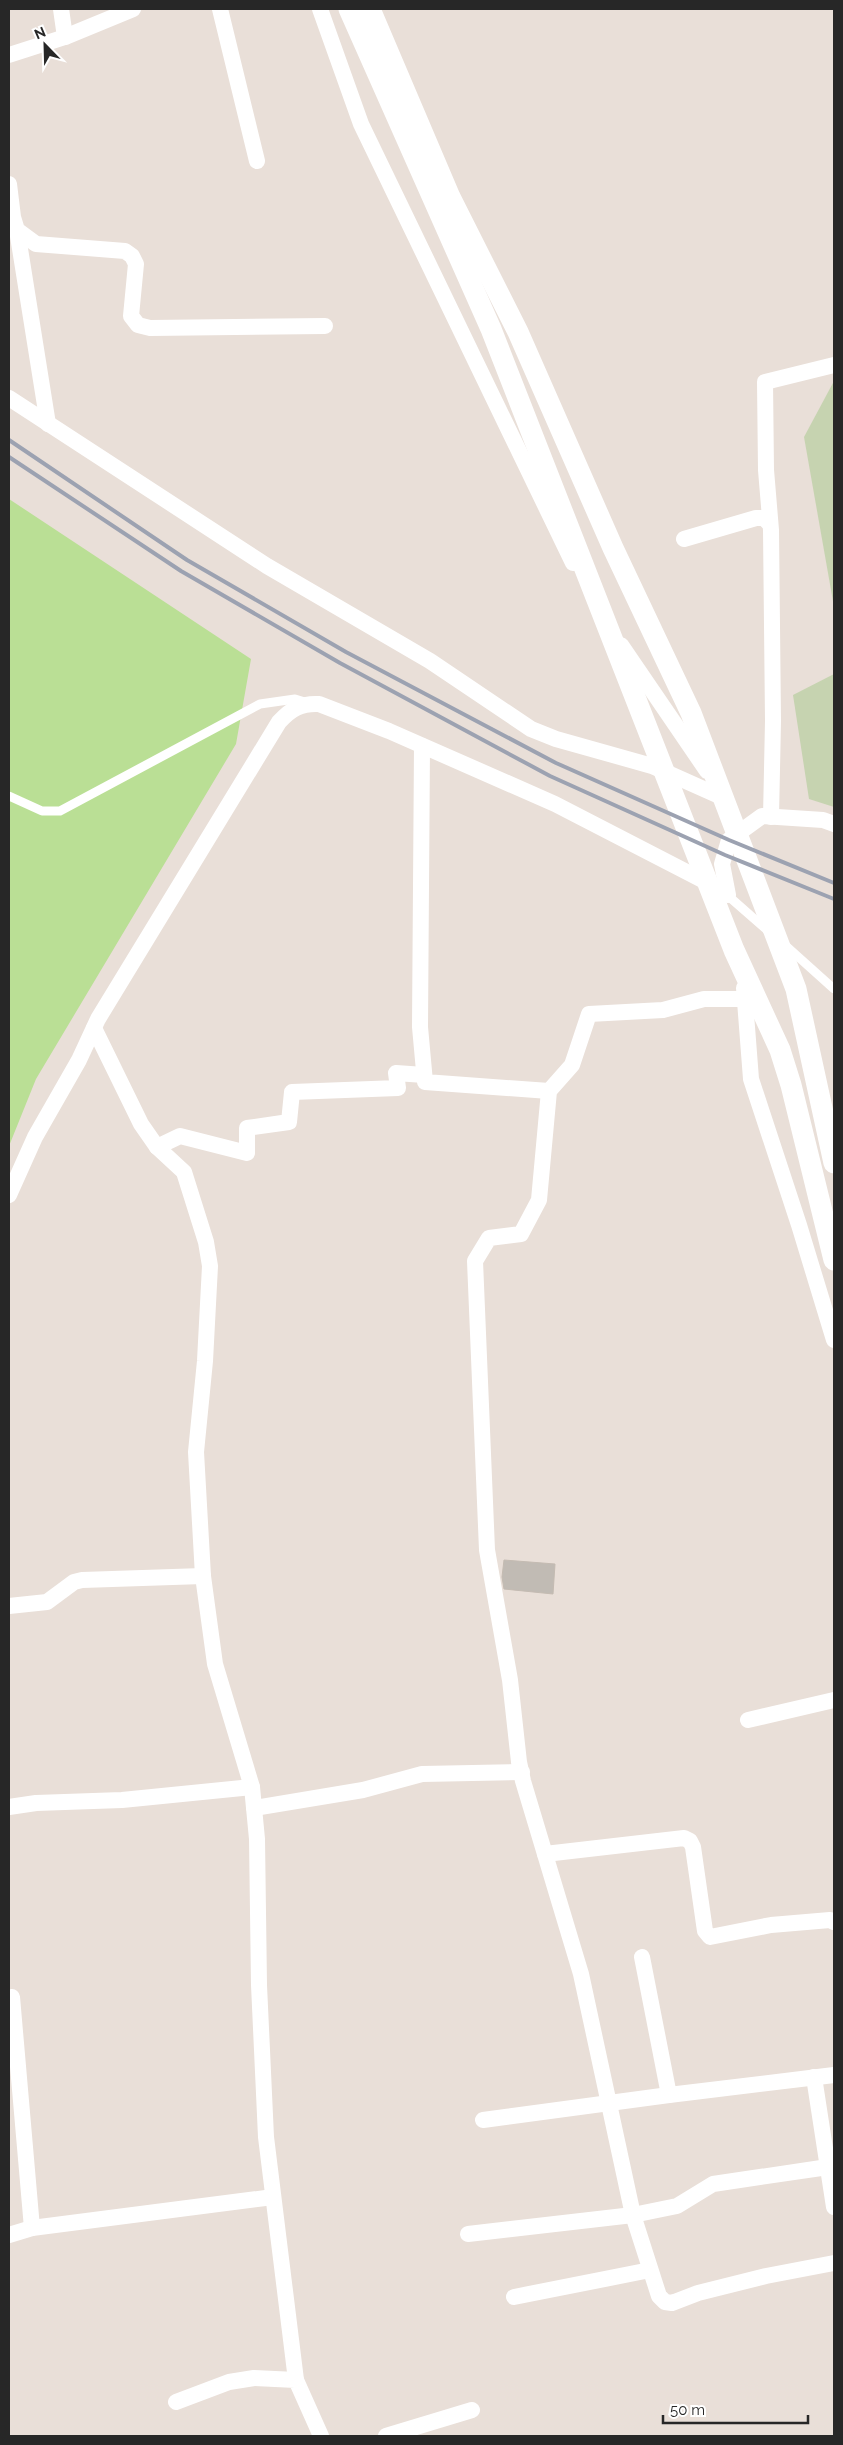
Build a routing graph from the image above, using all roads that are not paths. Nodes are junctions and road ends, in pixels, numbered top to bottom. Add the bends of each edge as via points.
1 (61, 9) edge
2 (133, 9) edge
3 (220, 9) edge
4 (320, 9) edge
5 (349, 9) edge
6 (370, 9) edge
7 (65, 38) junction
8 (9, 55) edge
9 (257, 161) dead end
10 (9, 184) edge
11 (13, 230) edge
12 (325, 326) dead end
13 (834, 365) edge
14 (9, 398) edge
15 (48, 424) junction
16 (769, 523) junction
17 (684, 539) dead end
18 (308, 703) junction
19 (422, 746) junction
20 (9, 796) edge
21 (726, 799) junction
22 (771, 817) junction
23 (834, 824) edge
24 (746, 828) junction
25 (722, 891) junction
26 (834, 989) edge
27 (745, 999) junction
28 (94, 1028) junction
29 (424, 1075) junction
30 (549, 1091) junction
31 (157, 1147) junction
32 (834, 1164) edge
33 (9, 1195) edge
34 (834, 1260) edge
35 (834, 1340) edge
36 (203, 1576) junction
37 (9, 1606) edge
38 (834, 1700) edge
39 (748, 1720) dead end
40 (522, 1772) junction
41 (252, 1787) junction
42 (9, 1807) edge
43 (254, 1808) junction
44 (545, 1854) junction
45 (834, 1922) edge
46 (642, 1958) dead end
47 (12, 1997) dead end
48 (834, 2075) edge
49 (814, 2077) junction
50 (670, 2094) junction
51 (609, 2104) junction
52 (483, 2120) dead end
53 (828, 2167) junction
54 (273, 2197) junction
55 (834, 2207) edge
56 (634, 2215) junction
57 (32, 2228) junction
58 (468, 2234) dead end
59 (9, 2235) edge
60 (834, 2264) edge
61 (650, 2270) junction
62 (514, 2297) dead end
63 (296, 2380) junction
64 (176, 2402) dead end
65 (472, 2410) dead end
66 (321, 2436) edge
67 (386, 2436) edge

1 - 7 street
2 - 7 street
3 - 9 street
4 - 21 street via 361,124 587,591
5 - 34 street via 491,329 734,950 780,1050
6 - 32 street via 450,197 523,345 690,713 796,989
7 - 8 street
10 - 11 street
11 - 12 street via 36,244 125,251 132,256 136,264 131,316 138,325 150,328
11 - 15 street
13 - 16 street via 765,382
14 - 15 street
15 - 21 street via 267,566 430,660 531,729 556,740 652,766
16 - 17 street via 764,518 756,518
16 - 22 street via 773,721
18 - 19 street via 319,704
18 - 20 lane via 296,699 260,704 60,811 42,811
18 - 28 street via 297,706 278,722
19 - 25 street via 555,804
19 - 29 street via 420,1027
21 - 24 street
22 - 23 street via 823,820
22 - 24 street via 762,816
24 - 25 street via 729,840 722,864
25 - 26 lane
25 - 27 street via 718,904 741,951
27 - 30 street via 704,999 663,1010 589,1014 572,1065
27 - 35 street via 750,1079 791,1198
28 - 31 street via 141,1124
28 - 33 street via 80,1060 35,1137
29 - 30 street via 425,1082
29 - 31 street via 396,1073 398,1088 292,1092 289,1122 247,1128 247,1153 180,1136
30 - 40 street via 539,1200 521,1234 489,1238 475,1261 487,1550
31 - 36 street via 184,1172 206,1242 210,1266 196,1452
36 - 37 street via 82,1580 74,1582 47,1602
36 - 41 street via 215,1664
38 - 39 street
40 - 43 street via 422,1774 363,1790
40 - 44 street
41 - 42 street
41 - 43 street
43 - 54 street via 266,2137
44 - 45 street via 684,1838 693,1848 705,1931 710,1937 771,1925
44 - 51 street via 581,1974
46 - 50 street
47 - 57 street
48 - 49 street
49 - 50 street
49 - 53 street
50 - 51 street
51 - 52 street
51 - 56 street
53 - 55 street
53 - 56 street via 713,2184 677,2206
54 - 57 street
54 - 63 street
56 - 58 street
56 - 61 street
57 - 59 street
60 - 61 street via 766,2276 672,2303 659,2296
61 - 62 street
63 - 64 street via 254,2378 229,2382
63 - 66 street
65 - 67 street

